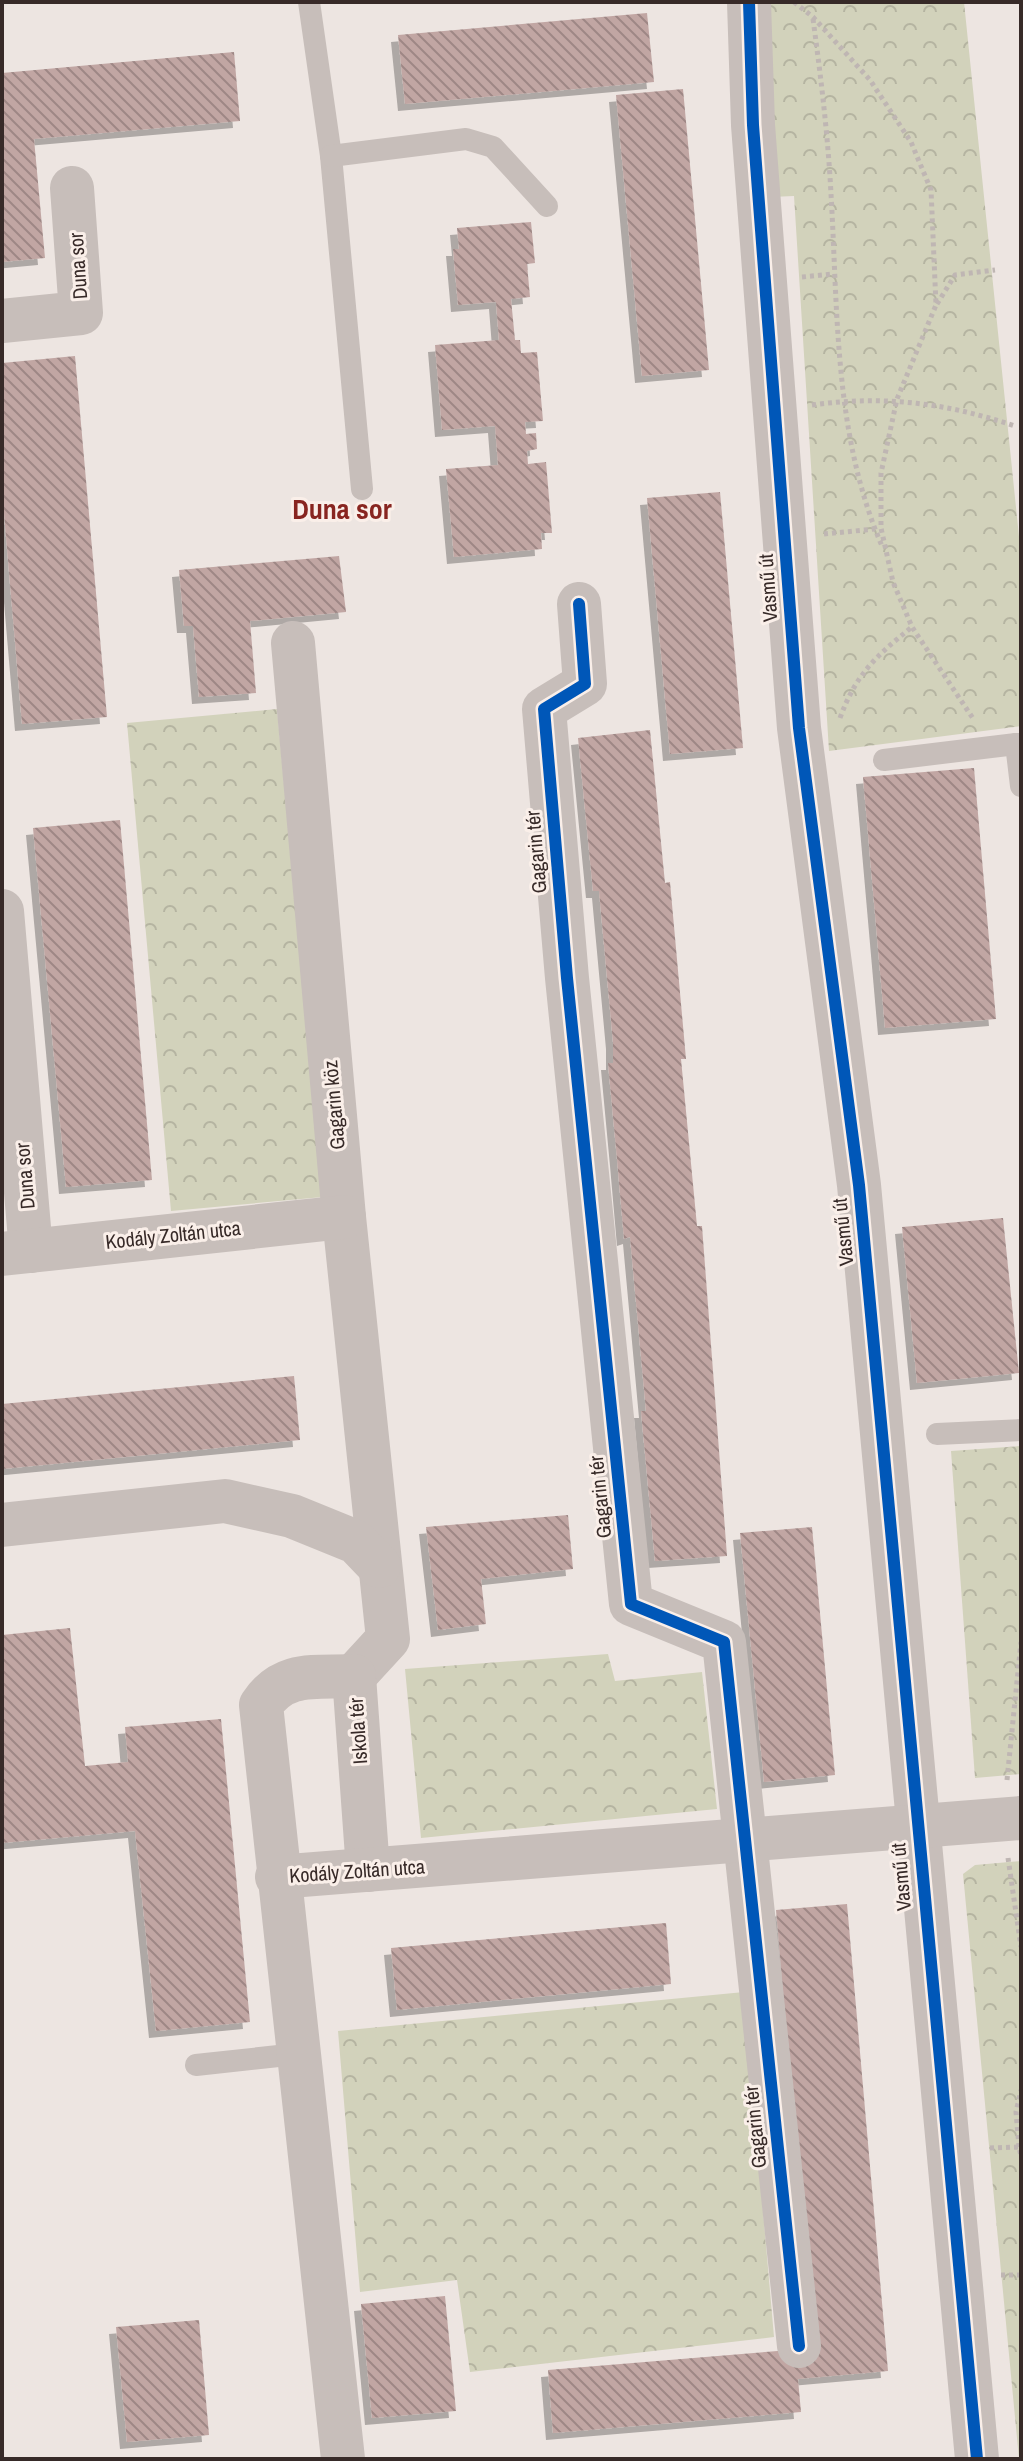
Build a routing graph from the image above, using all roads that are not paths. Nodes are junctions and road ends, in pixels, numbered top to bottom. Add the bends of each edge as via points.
1 (309, 2) edge
2 (749, 2) edge
3 (331, 156) junction
4 (72, 188) dead end
5 (547, 206) dead end
6 (2, 321) edge
7 (362, 489) dead end
8 (579, 604) dead end
9 (293, 643) dead end
10 (1018, 744) edge
11 (884, 760) dead end
12 (1021, 786) edge
13 (2, 911) edge
14 (344, 1217) junction
15 (16, 1252) edge
16 (1021, 1430) edge
17 (937, 1434) dead end
18 (2, 1525) edge
19 (379, 1566) junction
20 (354, 1676) junction
21 (1012, 1821) edge
22 (916, 1827) junction
23 (743, 1841) junction
24 (368, 1870) junction
25 (277, 1877) junction
26 (297, 2054) junction
27 (196, 2065) dead end
28 (799, 2346) dead end
29 (343, 2459) edge
30 (977, 2459) edge

1 - 3 lane
2 - 22 street, Vasmű út via 753,125 801,752 859,1185
3 - 5 lane via 466,139 493,147
3 - 7 lane
4 - 6 street, Duna sor via 81,313
8 - 23 street, Gagarin tér via 585,684 544,709 631,1604 724,1642
9 - 14 street, Gagarin köz
10 - 11 lane
10 - 12 lane
13 - 15 street, Duna sor
14 - 15 street, Kodály Zoltán utca
14 - 19 street, Gagarin köz
16 - 17 lane
18 - 19 street via 225,1501 292,1516 356,1542
19 - 20 street via 388,1639
20 - 24 street, Iskola tér
20 - 25 street, Iskola tér via 292,1679 272,1689 261,1705
21 - 22 street, Kodály Zoltán utca
22 - 23 street, Kodály Zoltán utca
22 - 30 street, Vasmű út
23 - 24 street, Kodály Zoltán utca
23 - 28 street, Gagarin tér
24 - 25 street, Kodály Zoltán utca
25 - 26 street, Kodály Zoltán utca
26 - 27 lane
26 - 29 street, Kodály Zoltán utca

